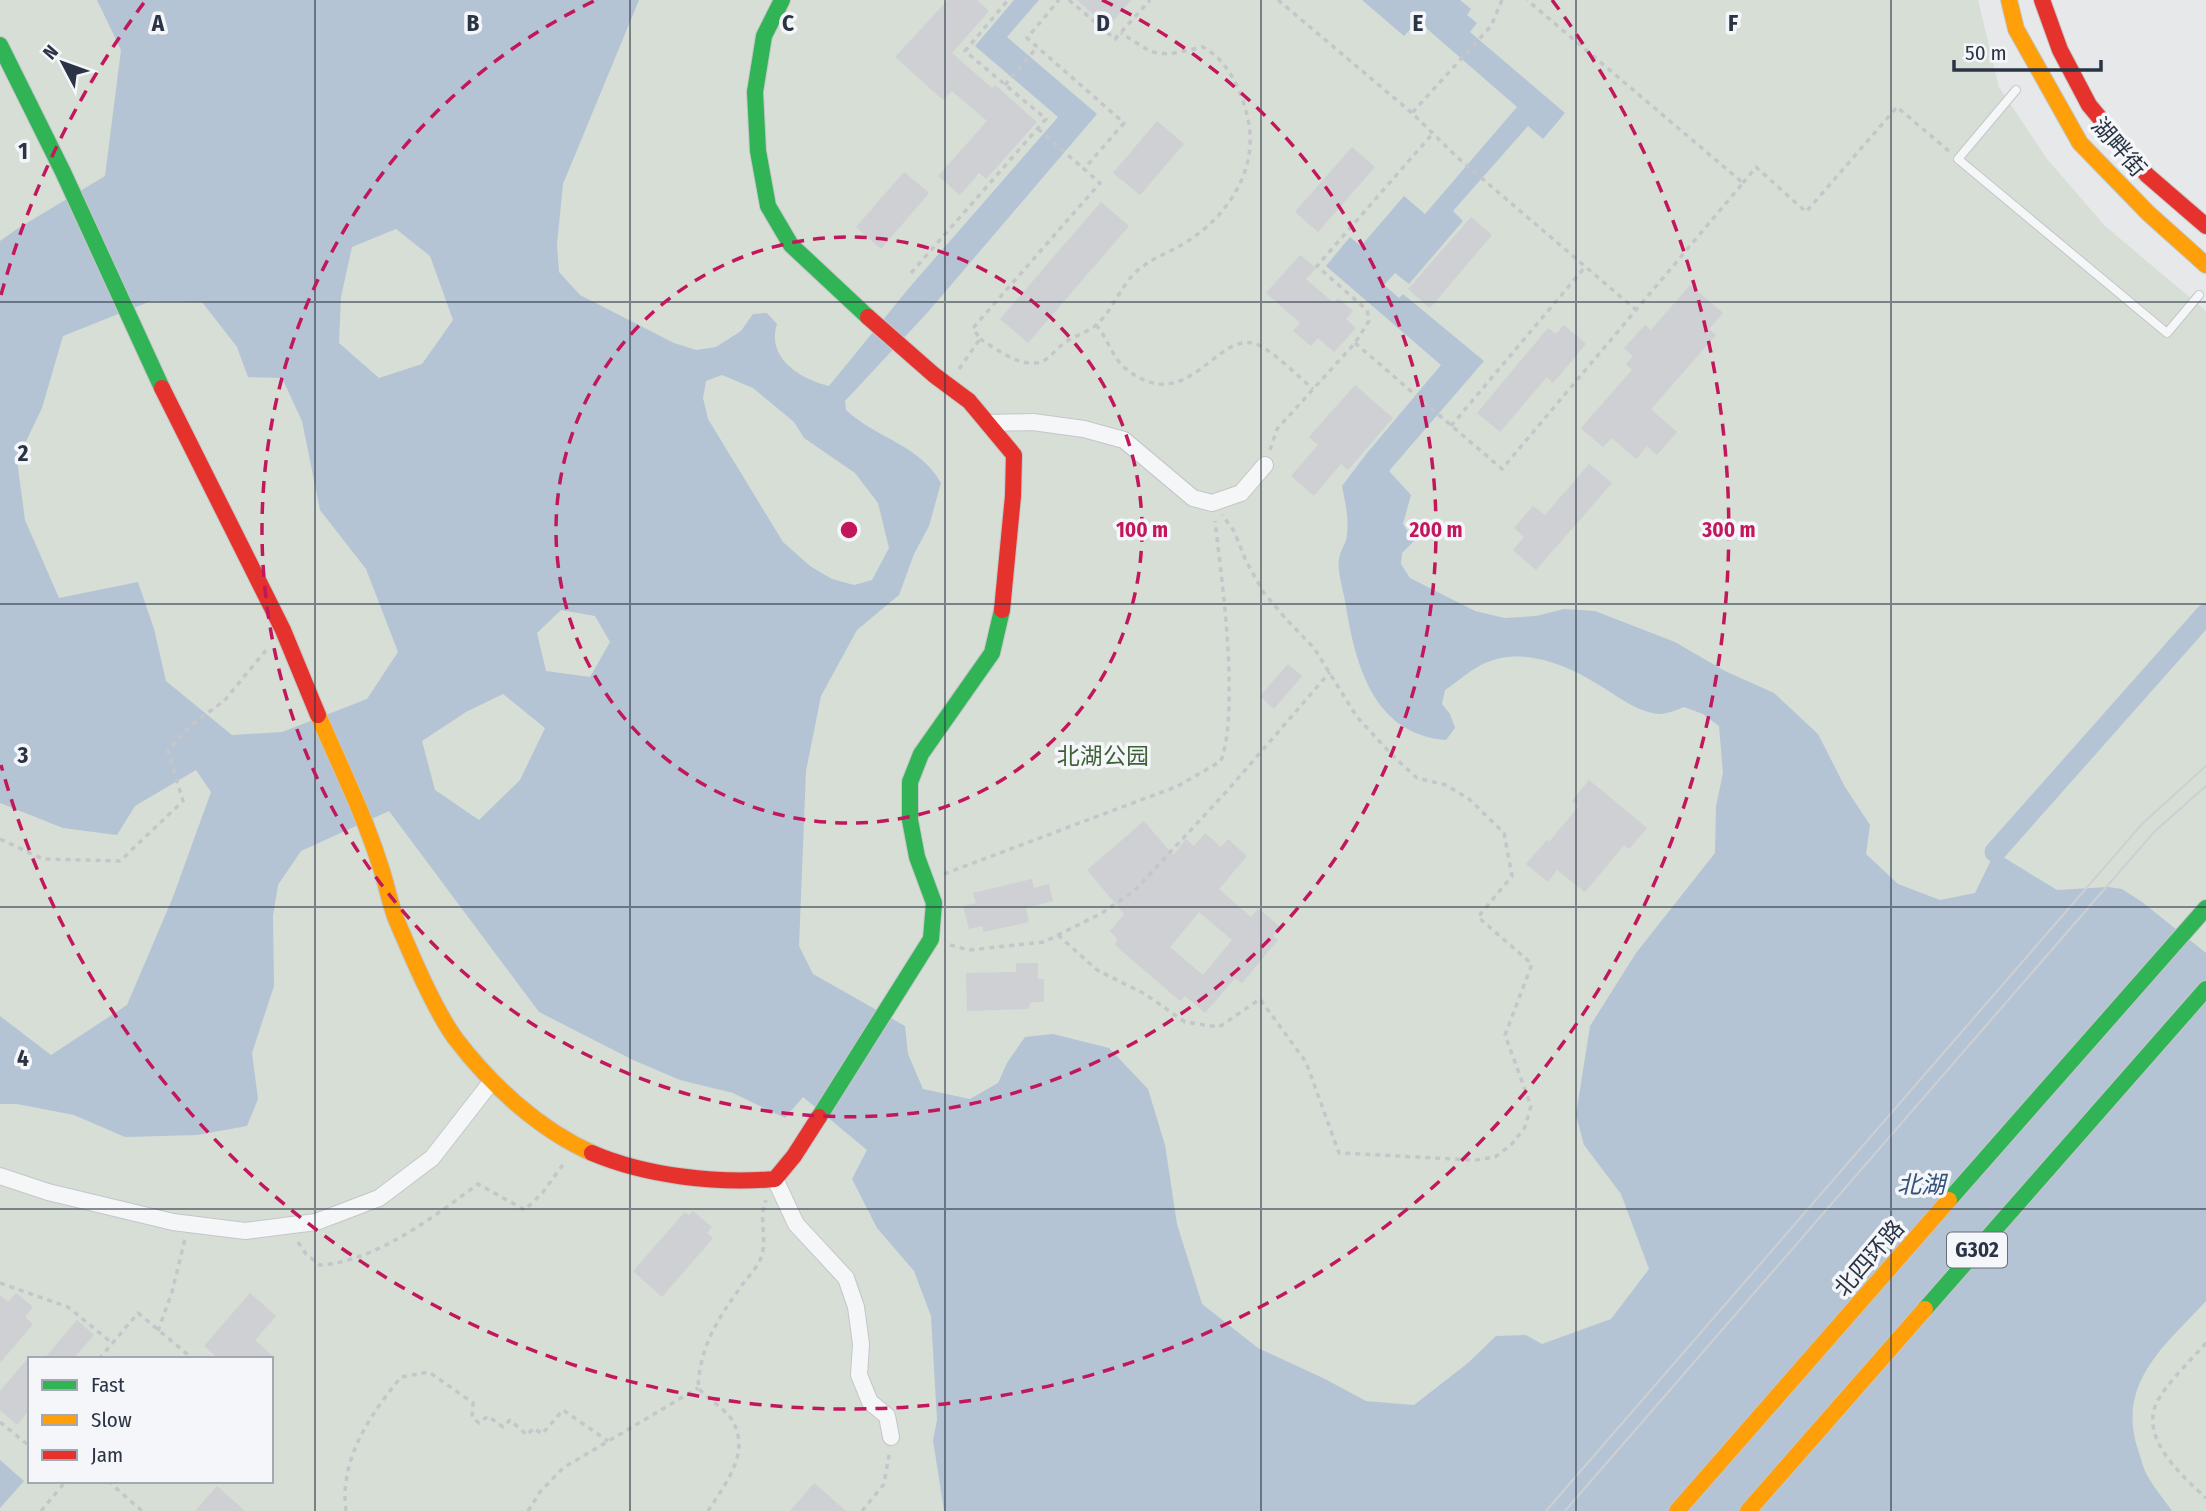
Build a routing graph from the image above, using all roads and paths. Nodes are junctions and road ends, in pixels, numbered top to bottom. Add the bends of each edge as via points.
1 (782, 0) edge
2 (1008, 0) edge
3 (1059, 0) edge
4 (1069, 0) edge
5 (1150, 0) edge
6 (1278, 0) edge
7 (1502, 0) edge
8 (1527, 0) edge
9 (2009, 0) edge
10 (2042, 0) edge
11 (1121, 33) junction
12 (0, 45) edge
13 (1037, 47) junction
14 (1005, 85) junction
15 (2016, 90) dead end
16 (1412, 113) junction
17 (1038, 129) junction
18 (1434, 132) junction
19 (1958, 159) junction
20 (1084, 169) junction
21 (1743, 183) junction
22 (2206, 226) edge
23 (2206, 265) edge
24 (1585, 267) junction
25 (911, 273) dead end
26 (2199, 295) dead end
27 (1635, 310) junction
28 (1096, 325) junction
29 (980, 339) junction
30 (1355, 343) junction
31 (947, 385) junction
32 (1313, 389) junction
33 (988, 423) junction
34 (1451, 426) junction
35 (1265, 465) joint
36 (1213, 503) junction
37 (283, 630) junction
38 (1331, 672) junction
39 (0, 839) edge
40 (926, 881) junction
41 (2206, 908) edge
42 (1058, 935) junction
43 (932, 939) junction
44 (2206, 989) edge
45 (492, 1081) junction
46 (572, 1144) junction
47 (0, 1176) edge
48 (775, 1179) junction
49 (189, 1224) junction
50 (287, 1226) junction
51 (0, 1283) edge
52 (159, 1331) junction
53 (113, 1343) junction
54 (2206, 1343) edge
55 (101, 1357) edge
56 (191, 1357) edge
57 (698, 1388) junction
58 (0, 1422) edge
59 (891, 1437) joint
60 (608, 1441) junction
61 (28, 1443) edge
62 (64, 1483) edge
63 (110, 1483) edge
64 (2206, 1498) edge
65 (41, 1511) edge
66 (142, 1511) edge
67 (346, 1511) edge
68 (528, 1511) edge
69 (708, 1511) edge
70 (862, 1511) edge
71 (1677, 1511) edge
72 (1748, 1511) edge

1 - 31 main road via 764,36 755,92 758,151 768,205 790,245
2 - 14 path via 965,51
3 - 13 path via 1027,38
4 - 11 path via 1115,40
5 - 11 path
6 - 16 path
7 - 16 path via 1491,26
8 - 21 path
9 - 23 main road, 湖畔街 via 2016,29 2080,143
10 - 22 main road, 湖畔街 via 2060,50 2089,105 2147,175
11 - 28 path via 1150,52 1170,54 1203,47 1217,54 1242,96 1251,151 1239,188 1223,210 1184,243 1138,270
12 - 37 main road via 63,172 141,348
13 - 14 path
13 - 20 path via 1124,123
14 - 17 path via 1046,119
15 - 19 lane
16 - 18 path
17 - 20 path
17 - 25 path
18 - 24 path
18 - 30 path via 1317,266 1367,310 1369,321
19 - 21 path via 1897,107 1806,212 1756,167
19 - 26 lane via 2167,333
20 - 29 path via 1100,183 972,328
21 - 27 path
24 - 27 path
24 - 34 path
27 - 34 path via 1502,469
28 - 29 path via 1063,343 1043,361 1026,363
28 - 32 path via 1125,369 1141,379 1164,385 1184,380 1232,346 1252,343
29 - 31 path
30 - 32 path
30 - 34 path
31 - 33 main road via 970,401
32 - 35 path via 1277,429
33 - 36 street via 1033,422 1124,440 1192,498
33 - 40 main road via 1014,455 1003,607 992,653 921,754 910,782 910,820
35 - 36 street via 1241,493
36 - 38 path via 1234,531 1264,593
36 - 40 path via 1228,627 1229,711 1221,761 1178,786
37 - 39 path via 224,701 191,725 168,751 183,801 120,861 43,859
37 - 45 main road via 425,982 454,1036
38 - 42 path via 1133,891 1102,914
38 - 42 path via 1357,716 1392,756 1417,778 1446,785 1469,799 1504,833 1512,876 1478,917 1532,964 1505,1035 1531,1106 1525,1127 1511,1145 1495,1157 1476,1160 1339,1153 1306,1062 1260,999 1219,1027 1185,1023 1145,994 1097,970
40 - 43 main road via 934,903
41 - 71 main road, 北四环路 / G302
42 - 43 path via 1044,942 970,950
43 - 48 main road
44 - 72 main road, G302
45 - 46 main road
45 - 50 street via 432,1158 379,1198 316,1222
46 - 48 main road via 610,1160 679,1176 741,1182
46 - 50 path via 563,1167 525,1210 478,1184 414,1230 339,1264 320,1265 306,1254
47 - 49 street via 112,1209
48 - 57 path via 761,1211 761,1259 712,1328 698,1369
48 - 59 street via 796,1224 846,1278 861,1344 859,1375 870,1402 887,1416
49 - 50 street via 245,1231
49 - 52 path
51 - 53 path via 68,1307
52 - 53 path via 138,1313
52 - 56 path
53 - 55 path
54 - 64 path via 2157,1401 2152,1416 2162,1450
57 - 60 path
57 - 69 path via 729,1416 739,1434 740,1453
58 - 61 path
59 - 70 path via 884,1485
60 - 67 path via 563,1410 542,1434 534,1428 527,1435 510,1420 503,1427 488,1416 479,1423 472,1417 473,1404 429,1372 401,1377 367,1422 355,1451 345,1478
60 - 68 path via 563,1468
62 - 65 path
63 - 66 path

